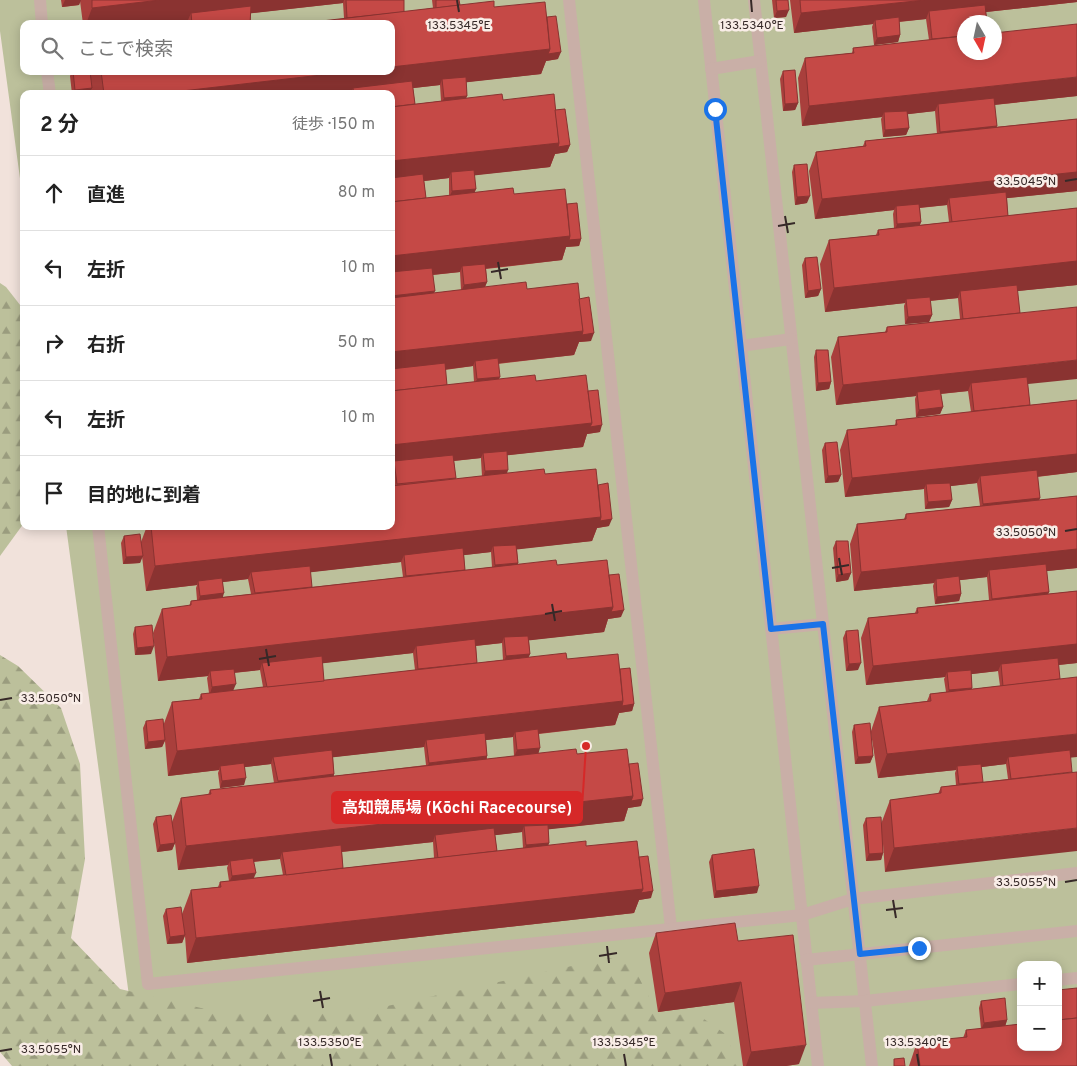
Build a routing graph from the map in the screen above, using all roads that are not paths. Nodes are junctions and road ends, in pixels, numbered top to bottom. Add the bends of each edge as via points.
1 (40, 0) edge
2 (569, 0) edge
3 (704, 0) edge
4 (754, 0) edge
5 (42, 20) edge
6 (760, 61) junction
7 (711, 69) junction
8 (48, 75) edge
9 (49, 90) edge
10 (791, 339) junction
11 (741, 346) junction
12 (98, 530) edge
13 (823, 624) junction
14 (771, 629) junction
15 (1077, 873) edge
16 (854, 898) junction
17 (802, 915) junction
18 (671, 928) junction
19 (1077, 930) edge
20 (860, 954) junction
21 (806, 960) junction
22 (1077, 978) edge
23 (1062, 980) edge
24 (1017, 984) edge
25 (865, 1000) junction
26 (811, 1003) junction
27 (818, 1066) edge
28 (872, 1066) edge

1 - 5 lane
2 - 18 lane
3 - 7 lane
4 - 6 lane
6 - 7 lane
6 - 10 lane
7 - 11 lane
8 - 9 lane
10 - 11 lane
10 - 13 lane
11 - 14 lane
12 - 18 lane via 148,984
13 - 14 lane
13 - 16 lane
14 - 17 lane
15 - 16 lane
16 - 17 lane
16 - 20 lane
17 - 18 lane
17 - 21 lane
19 - 20 lane
20 - 21 lane
20 - 25 lane
21 - 26 lane
22 - 23 lane
24 - 25 lane
25 - 26 lane
25 - 28 lane
26 - 27 lane

